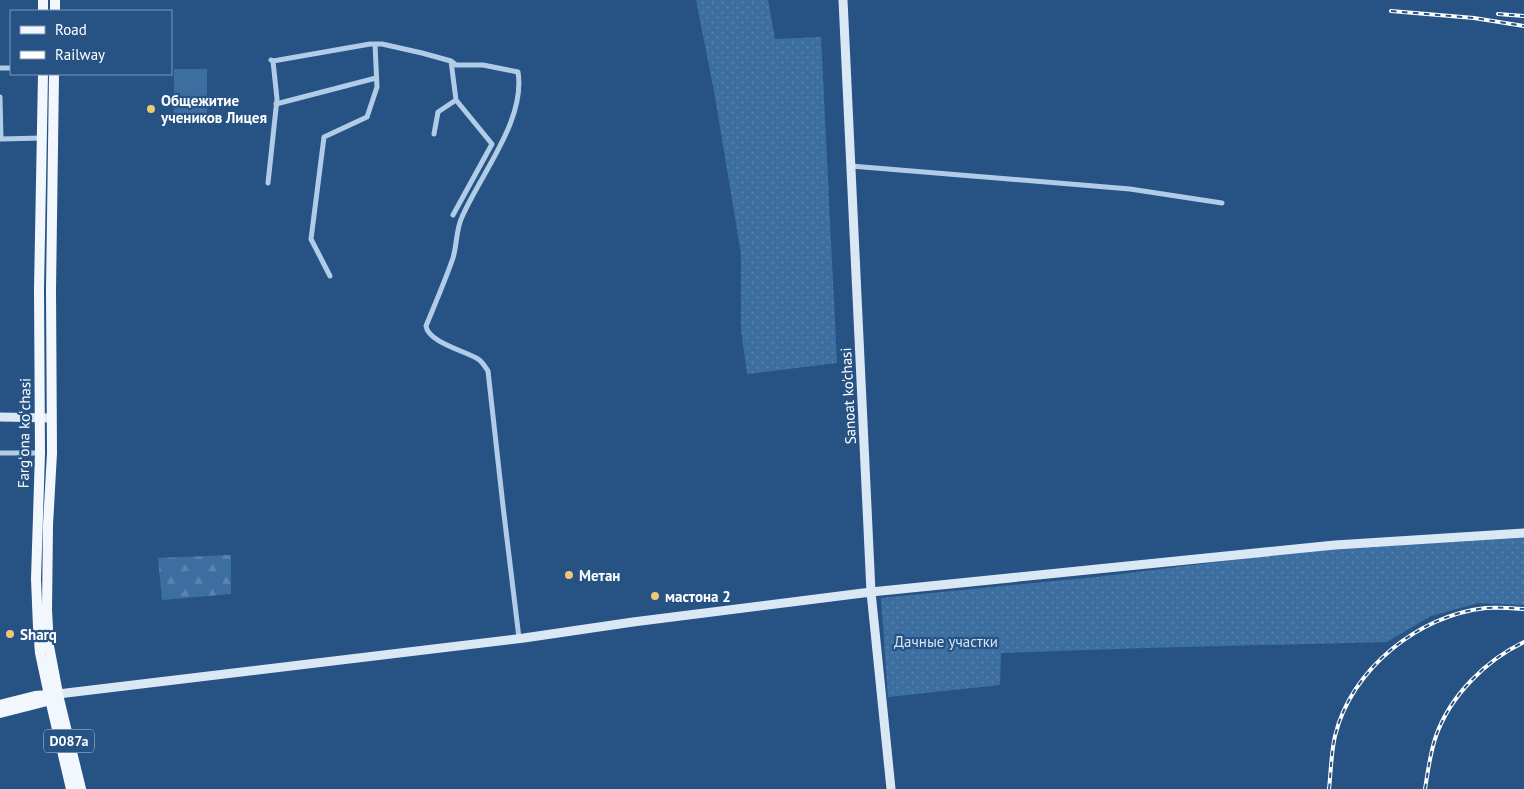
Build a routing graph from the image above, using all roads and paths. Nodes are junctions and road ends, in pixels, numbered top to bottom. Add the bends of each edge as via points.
1 (843, 0) edge
2 (375, 44) junction
3 (451, 62) junction
4 (43, 75) edge
5 (54, 75) edge
6 (376, 78) junction
7 (0, 97) edge
8 (456, 100) junction
9 (276, 104) junction
10 (434, 134) dead end
11 (42, 138) junction
12 (1, 140) edge
13 (851, 166) junction
14 (268, 183) dead end
15 (1222, 203) dead end
16 (453, 215) dead end
17 (330, 276) dead end
18 (0, 417) edge
19 (40, 418) junction
20 (52, 418) junction
21 (40, 452) junction
22 (0, 453) edge
23 (1524, 533) edge
24 (871, 592) junction
25 (519, 638) junction
26 (54, 697) junction
27 (0, 705) edge
28 (0, 713) edge
29 (72, 789) edge
30 (81, 789) edge
31 (891, 789) edge

1 - 13 main road, Sanoat ko'chasi
2 - 3 street
2 - 6 street
2 - 9 street via 272,60
3 - 8 street
3 - 25 street via 518,72 520,84 506,133 461,218 453,257 426,326 426,330 454,349 479,360 488,371
4 - 11 main road, Fargʻona koʻchasi
5 - 20 main road, Fargʻona koʻchasi
6 - 9 street
6 - 17 street via 377,86 367,117 324,137 311,239
7 - 12 street
8 - 10 street via 438,112
8 - 16 street via 492,144
9 - 14 street
11 - 12 street
11 - 19 main road, Fargʻona koʻchasi
13 - 15 street via 1130,189
13 - 24 main road, Sanoat ko'chasi
18 - 19 main road
19 - 20 main road
19 - 21 main road, Fargʻona koʻchasi
20 - 26 main road, Fargʻona koʻchasi via 47,602
21 - 22 street
21 - 26 main road, Fargʻona koʻchasi via 38,627 40,653
23 - 24 main road via 1335,545
24 - 25 main road
24 - 31 main road, Sanoat ko'chasi
25 - 26 main road via 150,682
26 - 27 main road via 35,696
26 - 28 main road
26 - 29 main road, Fargʻona koʻchasi / D087a
26 - 30 main road, Fargʻona koʻchasi / D087a

